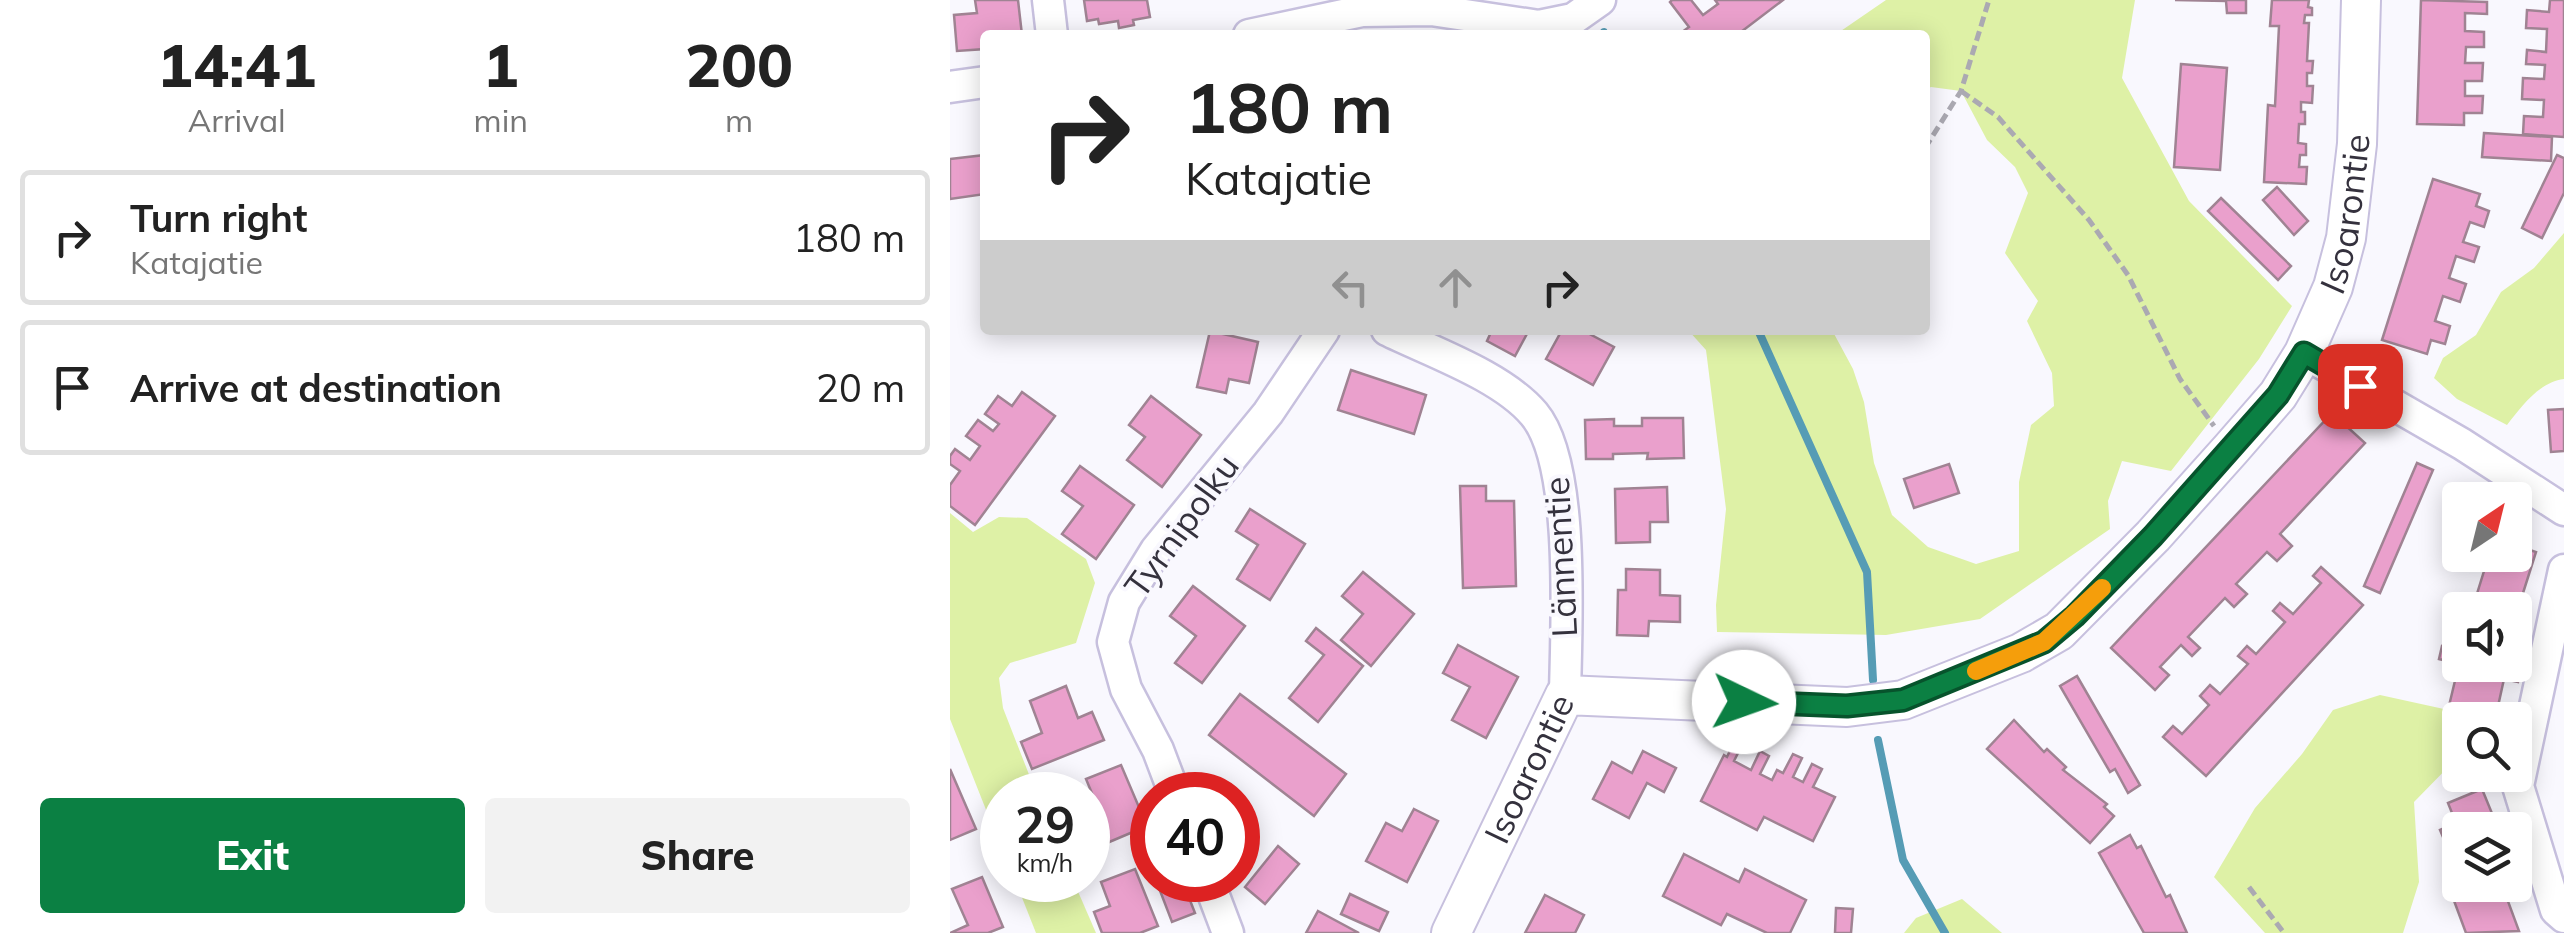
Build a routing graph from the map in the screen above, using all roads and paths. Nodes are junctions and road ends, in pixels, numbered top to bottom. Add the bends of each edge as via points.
1 (1048, 0) edge
2 (1600, 0) edge
3 (1989, 0) edge
4 (2362, 0) edge
5 (1051, 30) edge
6 (1272, 30) edge
7 (980, 83) edge
8 (950, 87) edge
9 (1960, 91) junction
10 (1930, 140) edge
11 (1321, 335) edge
12 (1397, 335) edge
13 (2304, 353) junction
14 (2231, 449) junction
15 (2564, 510) edge
16 (2564, 570) edge
17 (1565, 695) junction
18 (1166, 772) edge
19 (2249, 887) dead end
20 (1216, 902) edge
21 (2564, 917) edge
22 (1228, 933) edge
23 (1451, 933) edge
24 (2284, 933) edge

1 - 5 street
2 - 6 street via 1572,19 1539,26 1431,10 1362,10
3 - 9 path
4 - 13 street, Isoarontie via 2346,238
7 - 8 street
9 - 10 path
9 - 14 path via 1998,116 2089,220 2128,275 2180,379
11 - 18 street, Tyrnipolku via 1268,413 1156,550 1124,602 1113,642 1126,689
12 - 17 street, Lännentie via 1506,389 1535,415 1553,446 1561,482
13 - 14 street, Isoarontie
13 - 15 street
14 - 17 street, Isoarontie via 2059,630 2020,653 1903,700 1847,706
16 - 21 street via 2518,786 2556,910
17 - 23 street, Isoarontie
19 - 24 path
20 - 22 street

